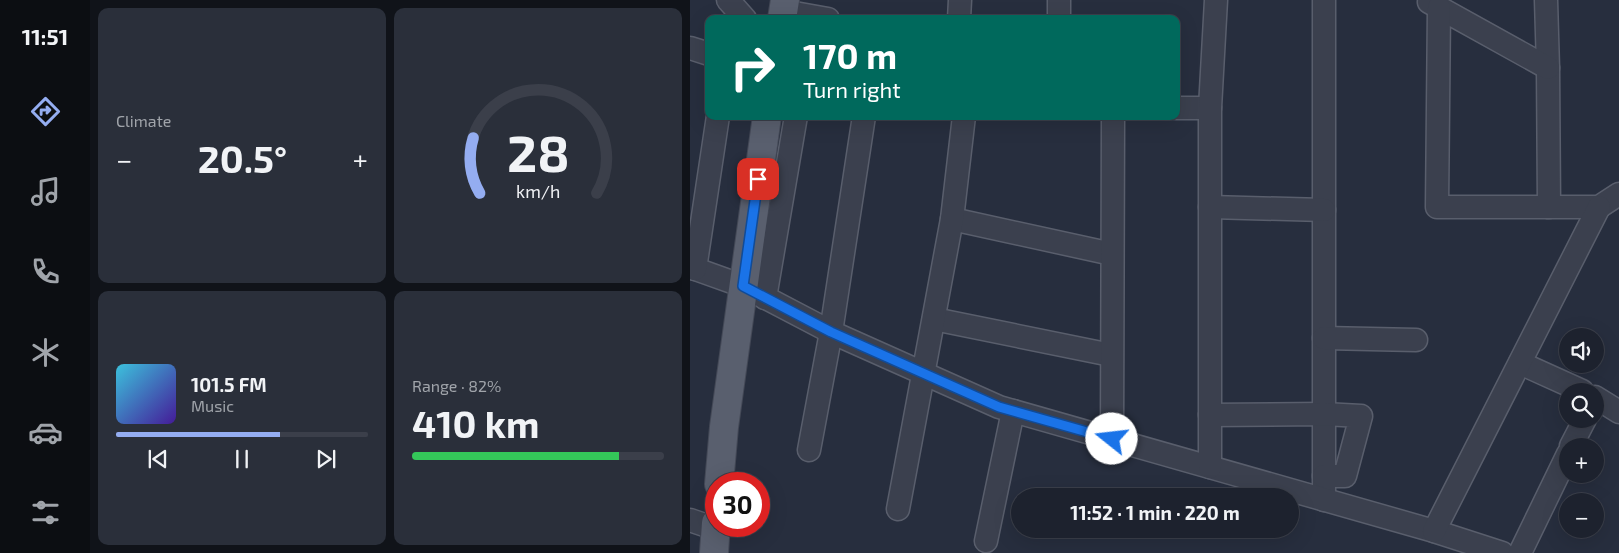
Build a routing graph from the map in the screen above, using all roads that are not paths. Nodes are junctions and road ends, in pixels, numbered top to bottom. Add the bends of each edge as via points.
1 (728, 0) edge
2 (960, 0) edge
3 (1058, 0) edge
4 (1216, 0) edge
5 (1324, 0) edge
6 (1546, 0) edge
7 (1432, 4) edge
8 (783, 10) edge
9 (741, 15) edge
10 (805, 15) edge
11 (959, 15) edge
12 (1059, 15) edge
13 (690, 48) edge
14 (705, 53) edge
15 (1548, 68) junction
16 (1180, 108) edge
17 (1210, 108) junction
18 (717, 120) edge
19 (767, 120) edge
20 (795, 120) edge
21 (863, 120) edge
22 (964, 120) edge
23 (1113, 120) edge
24 (1619, 194) edge
25 (1210, 207) junction
26 (1549, 207) junction
27 (1599, 207) junction
28 (1324, 210) junction
29 (952, 219) junction
30 (1112, 254) junction
31 (693, 268) edge
32 (754, 292) junction
33 (934, 319) junction
34 (831, 332) junction
35 (1324, 338) junction
36 (1416, 340) dead end
37 (1111, 355) junction
38 (1520, 363) junction
39 (923, 374) junction
40 (1564, 383) edge
41 (1604, 402) edge
42 (1619, 410) edge
43 (1013, 411) junction
44 (1324, 414) junction
45 (1210, 415) junction
46 (1112, 439) junction
47 (809, 450) dead end
48 (1210, 467) junction
49 (1559, 468) edge
50 (721, 472) edge
51 (1324, 476) junction
52 (1324, 500) junction
53 (898, 509) dead end
54 (690, 520) edge
55 (705, 529) edge
56 (1434, 531) junction
57 (986, 542) dead end
58 (1505, 553) edge

1 - 9 street
2 - 11 street
3 - 12 street
4 - 17 street
5 - 28 street
6 - 15 street
7 - 15 street
7 - 26 street via 1437,207
8 - 10 street
13 - 14 street
15 - 26 street
16 - 17 street
17 - 25 street
18 - 31 street
19 - 32 main road
20 - 32 street
21 - 34 street
22 - 29 street
23 - 30 street
24 - 27 street
25 - 28 street
25 - 45 street
26 - 27 street
27 - 38 street
28 - 35 street
29 - 30 street
29 - 33 street
30 - 37 street
31 - 32 street
32 - 34 street
32 - 50 main road via 724,427
33 - 37 street
33 - 39 street
34 - 39 street
34 - 47 street
35 - 36 street
35 - 44 street
37 - 46 street
38 - 40 street
38 - 56 street
39 - 43 street
39 - 53 street
41 - 42 street
43 - 46 street
43 - 57 street
44 - 45 street
44 - 51 street
44 - 51 street via 1361,416 1345,476
45 - 48 street
46 - 48 street
48 - 52 street
49 - 58 street
51 - 52 street
52 - 56 street
54 - 55 street
56 - 58 street

